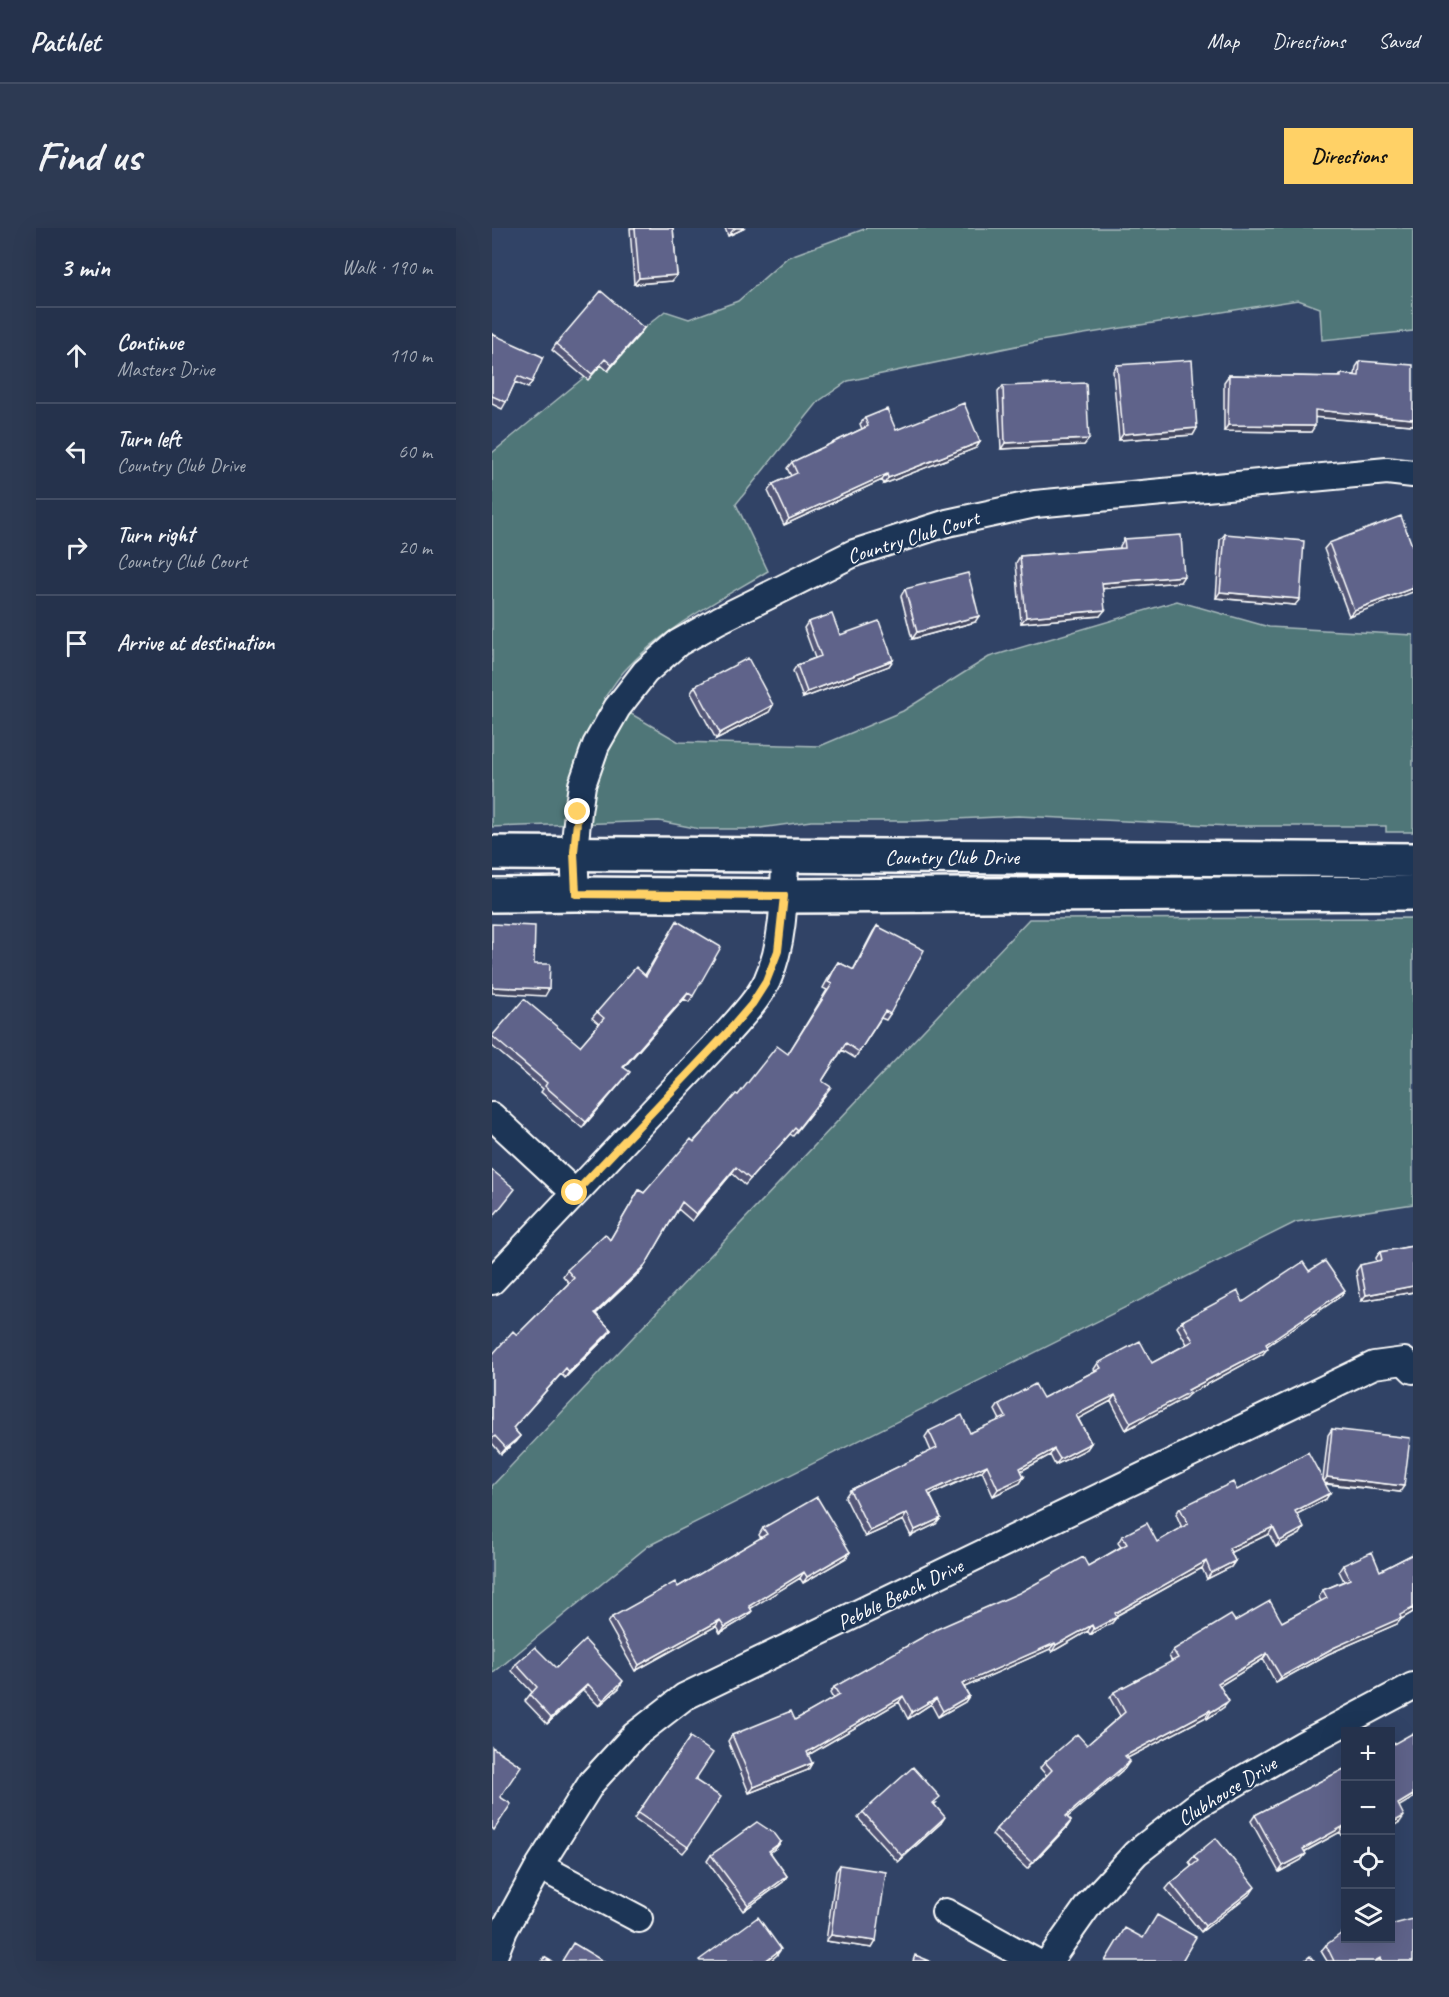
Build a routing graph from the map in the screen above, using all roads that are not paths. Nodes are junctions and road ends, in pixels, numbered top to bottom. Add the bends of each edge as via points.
1 (1413, 474) edge
2 (574, 852) junction
3 (492, 853) edge
4 (785, 857) junction
5 (1413, 860) edge
6 (1413, 893) edge
7 (576, 894) junction
8 (492, 895) edge
9 (784, 896) junction
10 (492, 1116) edge
11 (575, 1193) junction
12 (492, 1281) edge
13 (1413, 1370) edge
14 (1413, 1686) edge
15 (539, 1866) junction
16 (945, 1912) dead end
17 (639, 1919) dead end
18 (492, 1961) edge
19 (1034, 1961) edge
20 (1049, 1961) edge

1 - 2 street, Country Club Court via 1387,471 1035,504 947,522 854,553 678,643 645,672 616,708 596,745 582,785
2 - 3 main road, Country Club Drive
2 - 4 main road, Country Club Drive
2 - 7 street, Country Club Court
4 - 5 main road, Country Club Drive
4 - 9 street
6 - 9 main road, Country Club Drive
7 - 8 main road, Country Club Drive
7 - 9 main road, Country Club Drive
9 - 11 street via 778,951 752,1004
10 - 11 street
11 - 12 street
13 - 15 street, Pebble Beach Drive via 1404,1360 1374,1365 684,1697 635,1735 592,1782
14 - 20 street, Clubhouse Drive via 1198,1804 1136,1853 1090,1903
15 - 17 street
15 - 18 street, Pebble Beach Drive
16 - 19 street

